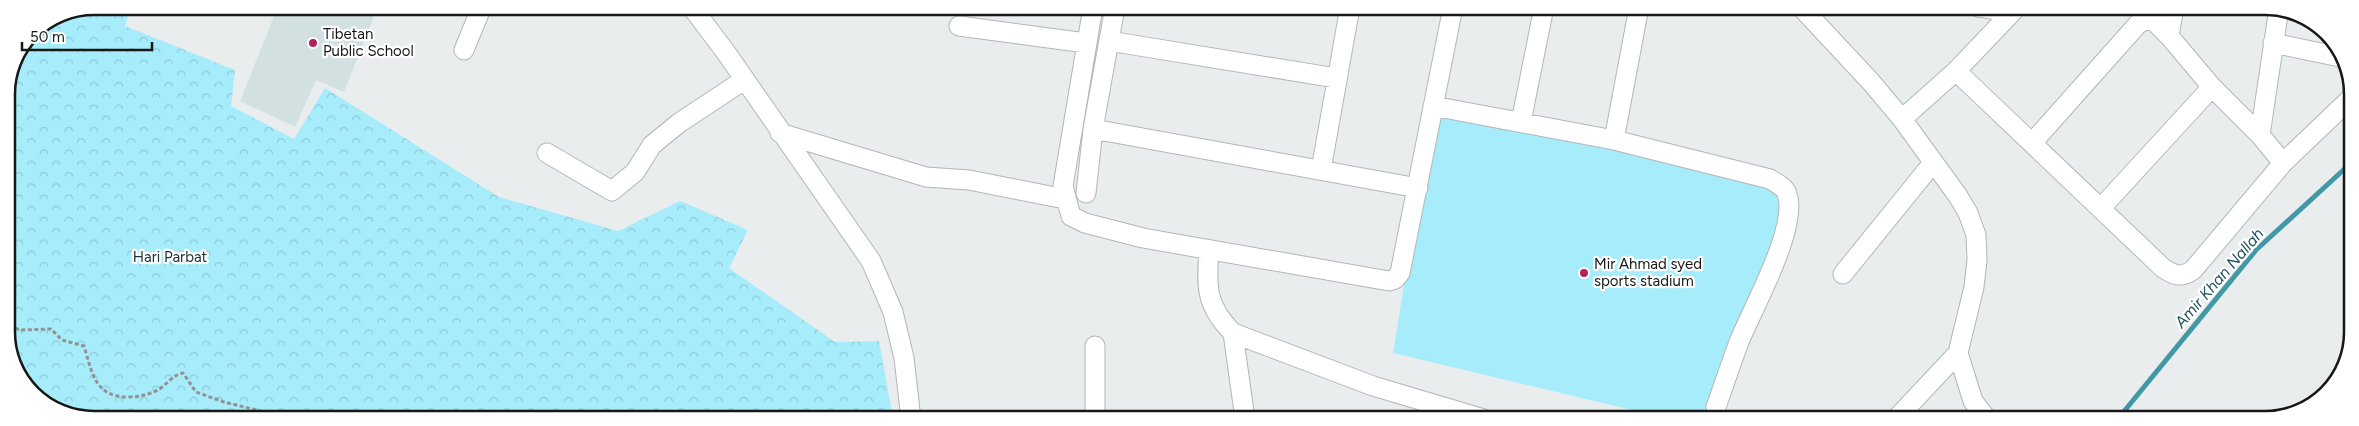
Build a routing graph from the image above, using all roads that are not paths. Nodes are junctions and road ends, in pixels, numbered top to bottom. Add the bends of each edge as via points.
1 (478, 15) edge
2 (697, 15) edge
3 (1091, 15) edge
4 (1114, 15) edge
5 (1348, 15) edge
6 (1451, 15) edge
7 (1542, 15) edge
8 (1637, 15) edge
9 (1812, 15) edge
10 (2009, 15) edge
11 (2173, 15) edge
12 (2278, 17) edge
13 (959, 26) dead end
14 (2170, 36) junction
15 (1109, 42) junction
16 (1086, 43) junction
17 (2273, 43) junction
18 (464, 50) dead end
19 (2333, 56) edge
20 (1956, 71) junction
21 (1336, 78) junction
22 (744, 80) junction
23 (2212, 87) junction
24 (2344, 105) edge
25 (1433, 106) junction
26 (1902, 119) junction
27 (1522, 122) junction
28 (1093, 129) junction
29 (780, 133) junction
30 (2260, 135) junction
31 (1614, 140) junction
32 (2032, 144) junction
33 (547, 153) dead end
34 (2283, 162) junction
35 (1932, 164) junction
36 (1321, 170) junction
37 (1418, 188) junction
38 (1086, 193) dead end
39 (1066, 199) junction
40 (2101, 208) junction
41 (1209, 251) junction
42 (1843, 274) dead end
43 (1233, 333) junction
44 (1095, 346) dead end
45 (1958, 353) junction
46 (1716, 407) dead end
47 (910, 411) edge
48 (1095, 411) edge
49 (1244, 411) edge
50 (1457, 411) edge
51 (1904, 411) edge
52 (1980, 411) edge

1 - 18 street
2 - 22 street
3 - 16 street
4 - 15 street
5 - 21 street
6 - 25 street
7 - 27 street
8 - 31 street
9 - 26 street
10 - 20 street
11 - 14 street
12 - 17 street
13 - 16 street
14 - 23 street
14 - 32 street via 2154,21 2145,20 2138,24
15 - 21 street
15 - 28 street
16 - 39 street via 1062,186
17 - 19 street
17 - 30 street
20 - 26 street
20 - 32 street
21 - 36 street
22 - 29 street
22 - 33 street via 679,122 652,145 635,172 612,191
23 - 30 street
23 - 40 street
24 - 34 street
25 - 27 street
25 - 37 street
26 - 35 street
27 - 31 street
28 - 36 street
28 - 38 street
29 - 39 street via 926,178 970,180
29 - 47 street via 871,261 893,312 904,358
30 - 34 street
31 - 46 street via 1770,179 1787,193 1789,212 1781,243
32 - 40 street
34 - 40 street via 2193,270 2185,275 2175,276 2163,268
35 - 42 street
35 - 45 street via 1958,196 1976,236 1974,288
36 - 37 street
37 - 41 street via 1396,279 1389,281
39 - 41 street via 1071,216 1085,223
41 - 43 street via 1206,277 1210,298 1218,318
43 - 49 street
43 - 50 street via 1373,386
44 - 48 street
45 - 51 street
45 - 52 street via 1973,401

